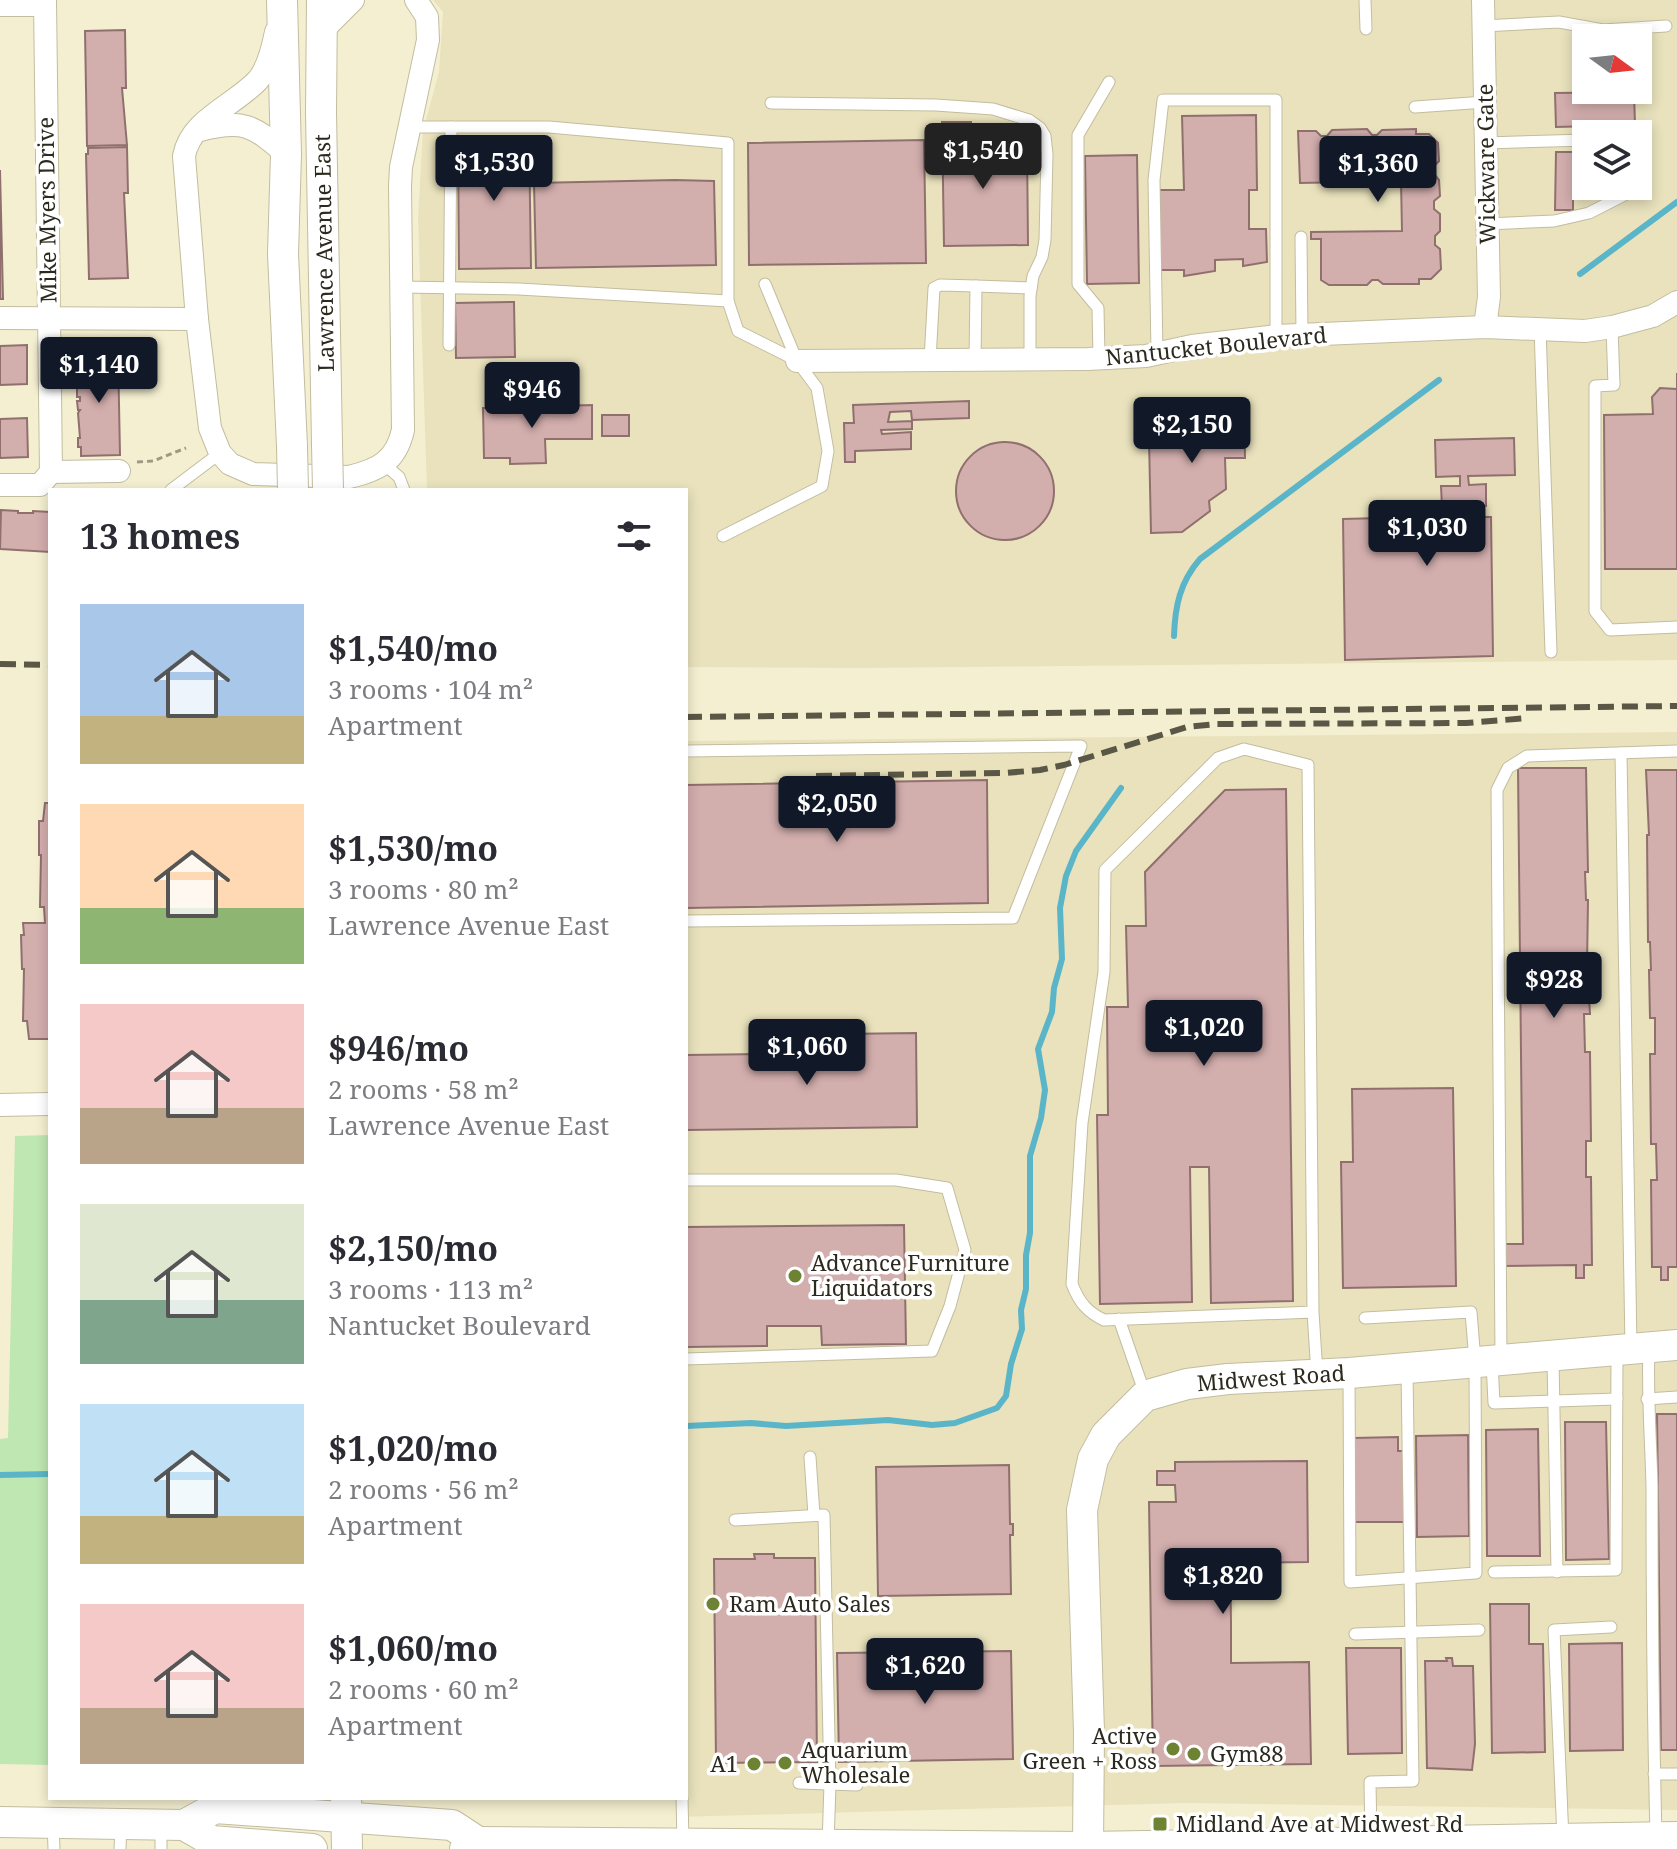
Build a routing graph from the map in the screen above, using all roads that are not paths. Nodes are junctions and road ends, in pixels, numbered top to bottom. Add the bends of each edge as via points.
1 (322, 0) edge
2 (353, 0) edge
3 (416, 0) edge
4 (1365, 0) edge
5 (1483, 0) edge
6 (45, 2) edge
7 (0, 5) edge
8 (282, 5) edge
9 (1483, 26) junction
10 (1666, 26) dead end
11 (1366, 29) dead end
12 (323, 30) junction
13 (1109, 82) dead end
14 (1485, 102) junction
15 (771, 103) dead end
16 (1415, 107) dead end
17 (410, 127) junction
18 (451, 127) junction
19 (195, 131) junction
20 (1572, 140) edge
21 (1485, 143) junction
22 (286, 154) junction
23 (1614, 200) edge
24 (1487, 224) junction
25 (1301, 237) dead end
26 (765, 284) dead end
27 (976, 286) junction
28 (401, 287) junction
29 (449, 288) junction
30 (1031, 288) junction
31 (728, 301) junction
32 (1677, 302) edge
33 (0, 318) edge
34 (49, 319) junction
35 (197, 319) junction
36 (1485, 327) junction
37 (1612, 327) junction
38 (1540, 328) junction
39 (1302, 335) junction
40 (1276, 336) junction
41 (449, 345) dead end
42 (1157, 353) junction
43 (1099, 358) junction
44 (1030, 359) junction
45 (930, 360) junction
46 (975, 360) junction
47 (797, 361) junction
48 (220, 453) junction
49 (384, 464) junction
50 (119, 471) dead end
51 (51, 472) junction
52 (0, 485) edge
53 (174, 488) edge
54 (293, 488) edge
55 (328, 488) edge
56 (403, 488) edge
57 (723, 536) dead end
58 (1677, 627) edge
59 (1551, 652) dead end
60 (688, 751) edge
61 (1677, 751) edge
62 (1621, 753) junction
63 (688, 921) edge
64 (48, 1104) edge
65 (0, 1105) edge
66 (688, 1180) edge
67 (1313, 1312) junction
68 (1365, 1318) dead end
69 (1119, 1319) junction
70 (1643, 1347) edge
71 (1553, 1354) junction
72 (688, 1359) edge
73 (1489, 1360) junction
74 (1407, 1367) junction
75 (1349, 1373) junction
76 (1317, 1375) junction
77 (1145, 1396) junction
78 (1677, 1397) edge
79 (1617, 1399) junction
80 (1647, 1399) junction
81 (1553, 1402) junction
82 (810, 1457) dead end
83 (814, 1515) junction
84 (735, 1520) dead end
85 (1494, 1572) dead end
86 (1557, 1572) junction
87 (1410, 1579) junction
88 (1611, 1627) dead end
89 (1479, 1630) dead end
90 (1411, 1632) junction
91 (1355, 1634) dead end
92 (1654, 1774) junction
93 (1677, 1774) edge
94 (799, 1783) dead end
95 (830, 1784) junction
96 (857, 1785) dead end
97 (682, 1800) edge
98 (303, 1806) edge
99 (346, 1807) edge
100 (0, 1822) edge
101 (169, 1833) edge
102 (53, 1836) edge
103 (121, 1837) edge
104 (1666, 1837) edge
105 (1563, 1839) junction
106 (1371, 1842) junction
107 (683, 1844) junction
108 (828, 1845) junction
109 (1460, 1845) edge
110 (472, 1846) edge
111 (529, 1846) edge
112 (1171, 1847) edge
113 (994, 1848) edge
114 (1103, 1848) edge
115 (304, 1849) edge
116 (312, 1849) edge
117 (347, 1849) edge

1 - 12 main road, Lawrence Avenue East
2 - 12 street
3 - 17 street via 427,17 428,40
4 - 11 lane
5 - 9 street, Wickware Gate
6 - 7 street
6 - 34 street, Mike Myers Drive
8 - 19 street, Lawrence Avenue East via 260,78
8 - 22 main road, Lawrence Avenue East
9 - 10 lane
9 - 14 street, Wickware Gate
12 - 55 main road, Lawrence Avenue East, bridge
13 - 43 lane via 1078,135 1078,284 1098,308
14 - 16 lane
14 - 21 street, Wickware Gate
15 - 30 lane via 936,105 993,109 1029,120 1045,136 1047,154 1045,240
17 - 18 lane
17 - 28 street via 400,186
18 - 29 lane
18 - 31 lane via 549,127 728,143
19 - 22 street, Lawrence Avenue East via 243,125 260,131
19 - 35 street via 184,156
20 - 21 lane
21 - 24 street, Wickware Gate
22 - 54 main road, Lawrence Avenue East, bridge via 283,254
23 - 24 lane via 1554,221
24 - 36 street, Wickware Gate
25 - 39 lane
26 - 47 lane
27 - 30 lane
27 - 45 lane via 934,288
27 - 46 lane
28 - 29 lane
28 - 49 street via 403,430 399,447
29 - 31 lane
29 - 41 lane
30 - 44 lane
31 - 47 lane via 738,331
32 - 37 street, Nantucket Boulevard via 1653,316
33 - 34 street
34 - 35 street, Mike Myers Drive
34 - 51 street
35 - 48 street via 210,428
36 - 38 street, Nantucket Boulevard
36 - 39 street, Nantucket Boulevard
37 - 38 street, Nantucket Boulevard
37 - 58 lane via 1614,385 1595,386 1595,611 1610,630
38 - 59 lane
39 - 40 street, Nantucket Boulevard
40 - 42 street, Nantucket Boulevard
40 - 42 lane via 1276,100 1163,100 1154,180
42 - 43 street, Nantucket Boulevard
43 - 44 street, Nantucket Boulevard
44 - 46 street, Nantucket Boulevard
45 - 46 street, Nantucket Boulevard
45 - 47 street, Nantucket Boulevard
47 - 57 lane via 817,388 828,451 822,486
48 - 49 street via 253,474 349,477
48 - 53 lane
49 - 56 lane
50 - 51 street
51 - 52 street via 40,485
60 - 63 lane via 1081,746 1013,918
61 - 62 lane
62 - 70 lane
62 - 73 lane via 1527,756 1508,768 1497,790
64 - 65 street
66 - 72 lane via 896,1180 947,1188 965,1250 932,1351
67 - 69 lane
67 - 69 lane via 1308,765 1244,749 1218,758 1105,870 1104,972 1082,1123 1072,1284 1091,1314
67 - 76 lane
68 - 73 lane via 1471,1312
69 - 77 lane
70 - 71 main road, Midwest Road
70 - 79 lane
70 - 80 lane
71 - 73 main road, Midwest Road
71 - 81 lane
73 - 74 main road, Midwest Road
73 - 81 lane via 1494,1403
73 - 87 lane via 1476,1573
74 - 75 main road, Midwest Road
74 - 87 lane
75 - 76 main road, Midwest Road
75 - 87 lane via 1350,1582
76 - 77 main road, Midwest Road via 1187,1384
77 - 114 main road, Midwest Road via 1106,1435 1093,1459 1082,1510 1089,1732
78 - 80 lane
79 - 81 lane
79 - 86 lane via 1616,1570
80 - 92 lane
81 - 86 lane
82 - 83 lane
83 - 84 lane
83 - 95 lane via 824,1515
85 - 86 lane
87 - 90 lane
88 - 105 lane via 1554,1630
89 - 90 lane
90 - 91 lane
90 - 106 lane via 1413,1781 1370,1782
92 - 93 lane
92 - 104 lane
94 - 95 lane
95 - 96 lane
95 - 108 lane
97 - 107 lane
98 - 99 main road
98 - 101 main road via 215,1808
98 - 115 main road
99 - 110 main road via 452,1825
99 - 117 main road
100 - 102 main road
101 - 103 main road
101 - 115 main road
102 - 103 main road
104 - 105 main road
105 - 109 main road
106 - 109 main road
106 - 112 main road
107 - 108 main road
107 - 111 main road
108 - 113 main road
110 - 111 main road
112 - 114 main road
113 - 114 main road
115 - 116 main road

